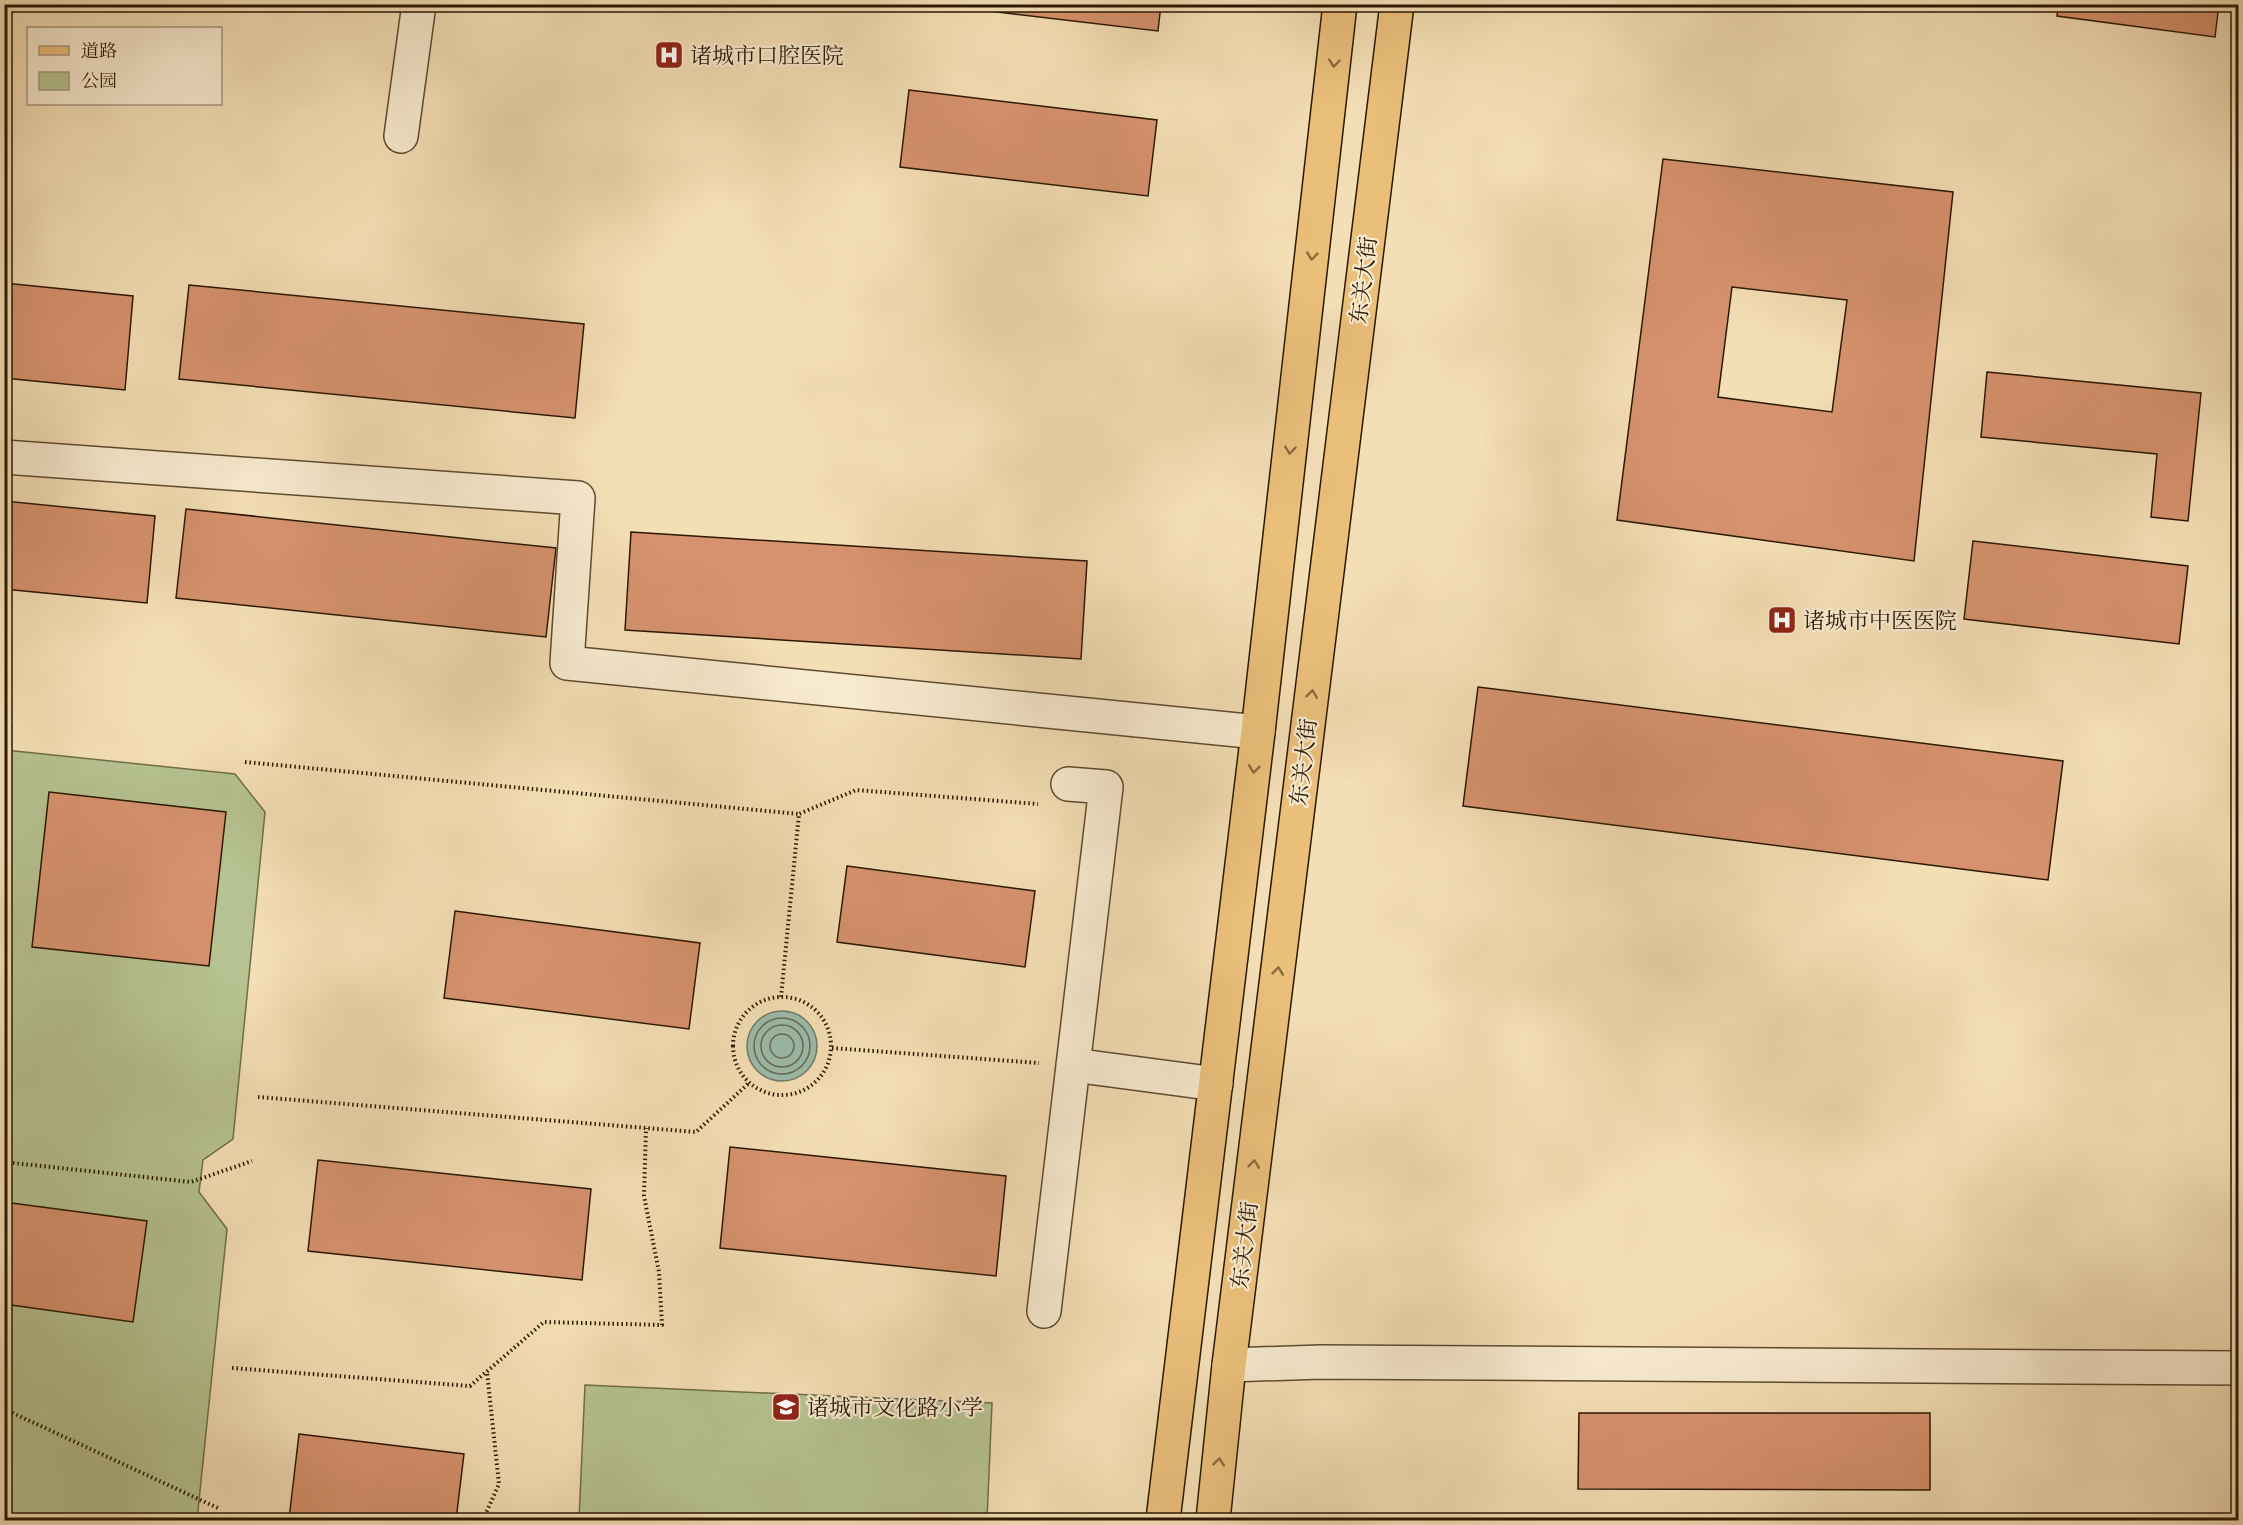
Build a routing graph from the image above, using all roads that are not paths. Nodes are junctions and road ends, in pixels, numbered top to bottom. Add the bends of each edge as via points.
1 (419, 4) edge
2 (1340, 4) edge
3 (1397, 4) edge
4 (401, 136) dead end
5 (4, 457) edge
6 (1258, 732) junction
7 (1056, 794) road end
8 (1073, 1065) junction
9 (1216, 1084) junction
10 (1044, 1311) dead end
11 (1229, 1365) junction
12 (2238, 1368) edge
13 (1163, 1521) edge
14 (1213, 1521) edge

1 - 4 street
2 -> 6 main road
11 -> 3 main road, 东关大街
5 - 6 street via 578,498 567,663
6 -> 9 main road
7 - 8 street via 1106,787
8 - 9 street
8 - 10 street
9 - 13 main road
11 - 12 street via 1333,1362
14 -> 11 main road, 东关大街

